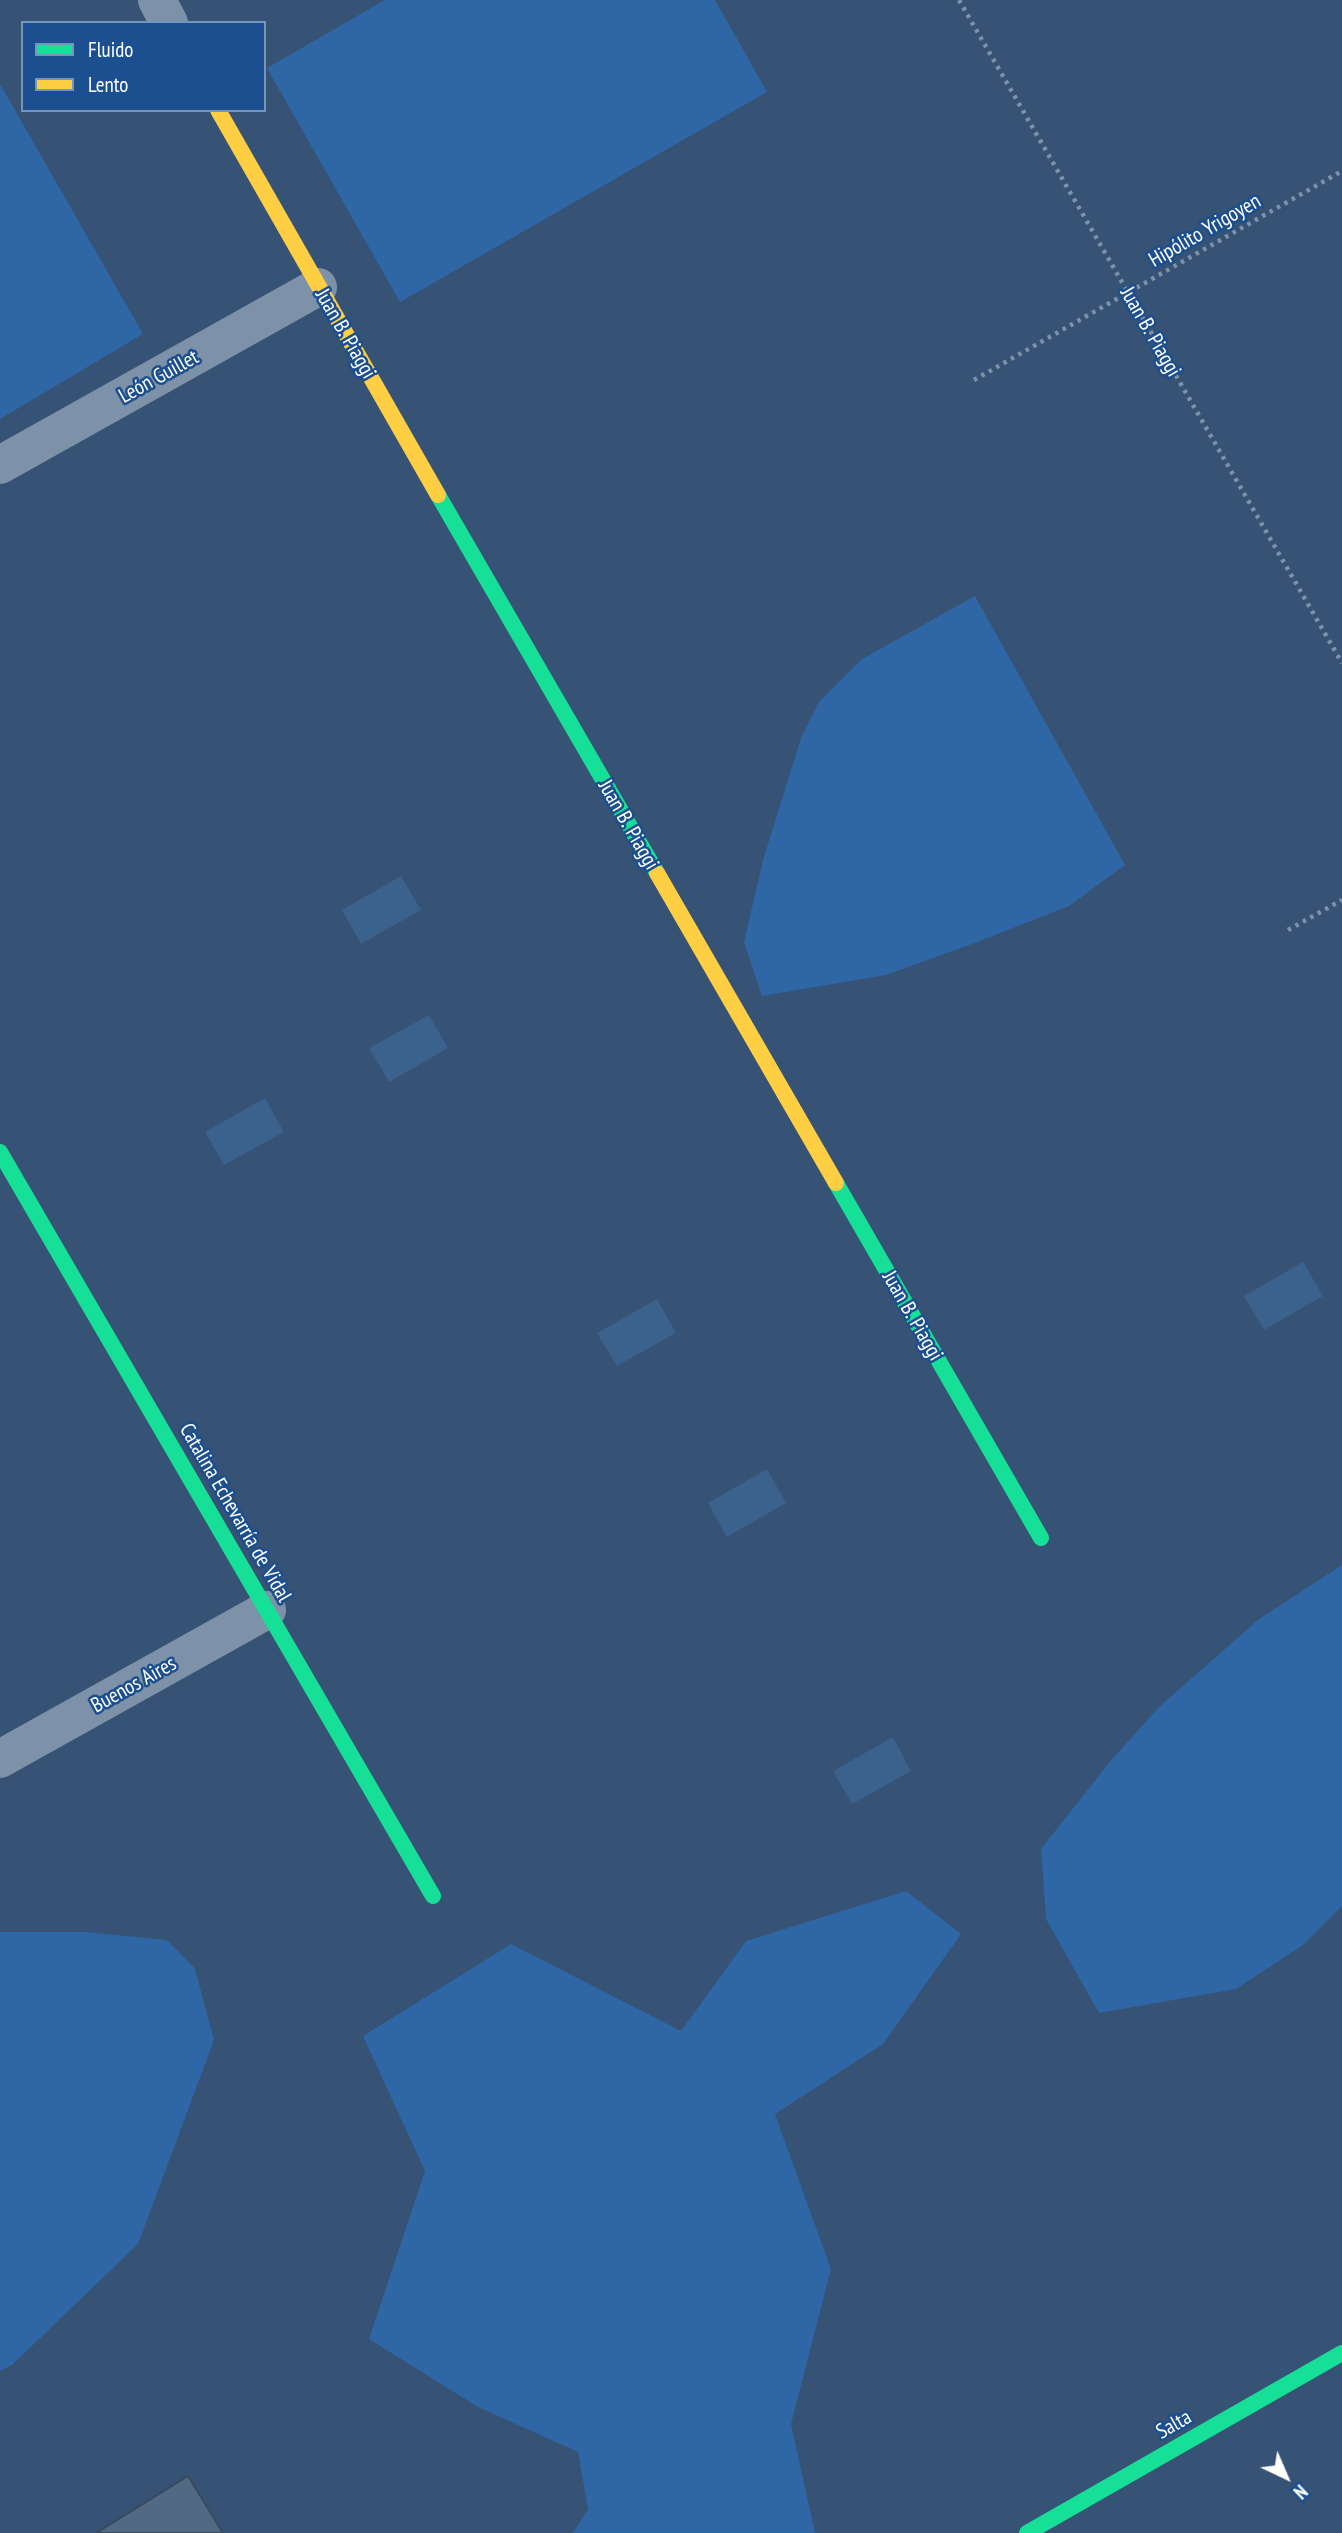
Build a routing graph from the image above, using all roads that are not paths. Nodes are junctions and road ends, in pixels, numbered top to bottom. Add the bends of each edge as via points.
1 (157, 0) edge
2 (168, 21) edge
3 (219, 112) edge
4 (318, 288) junction
5 (0, 466) edge
6 (0, 1152) edge
7 (1041, 1538) dead end
8 (267, 1610) junction
9 (0, 1759) edge
10 (433, 1896) dead end
11 (1342, 2353) edge
12 (1027, 2533) edge

1 - 2 street
3 - 4 street, Juan B. Piaggi
4 - 5 street, León Guillet
4 - 7 street, Juan B. Piaggi
6 - 8 street, Catalina Echevarría de Vidal
8 - 9 street, Buenos Aires
8 - 10 street, Catalina Echevarría de Vidal
11 - 12 street, Salta

